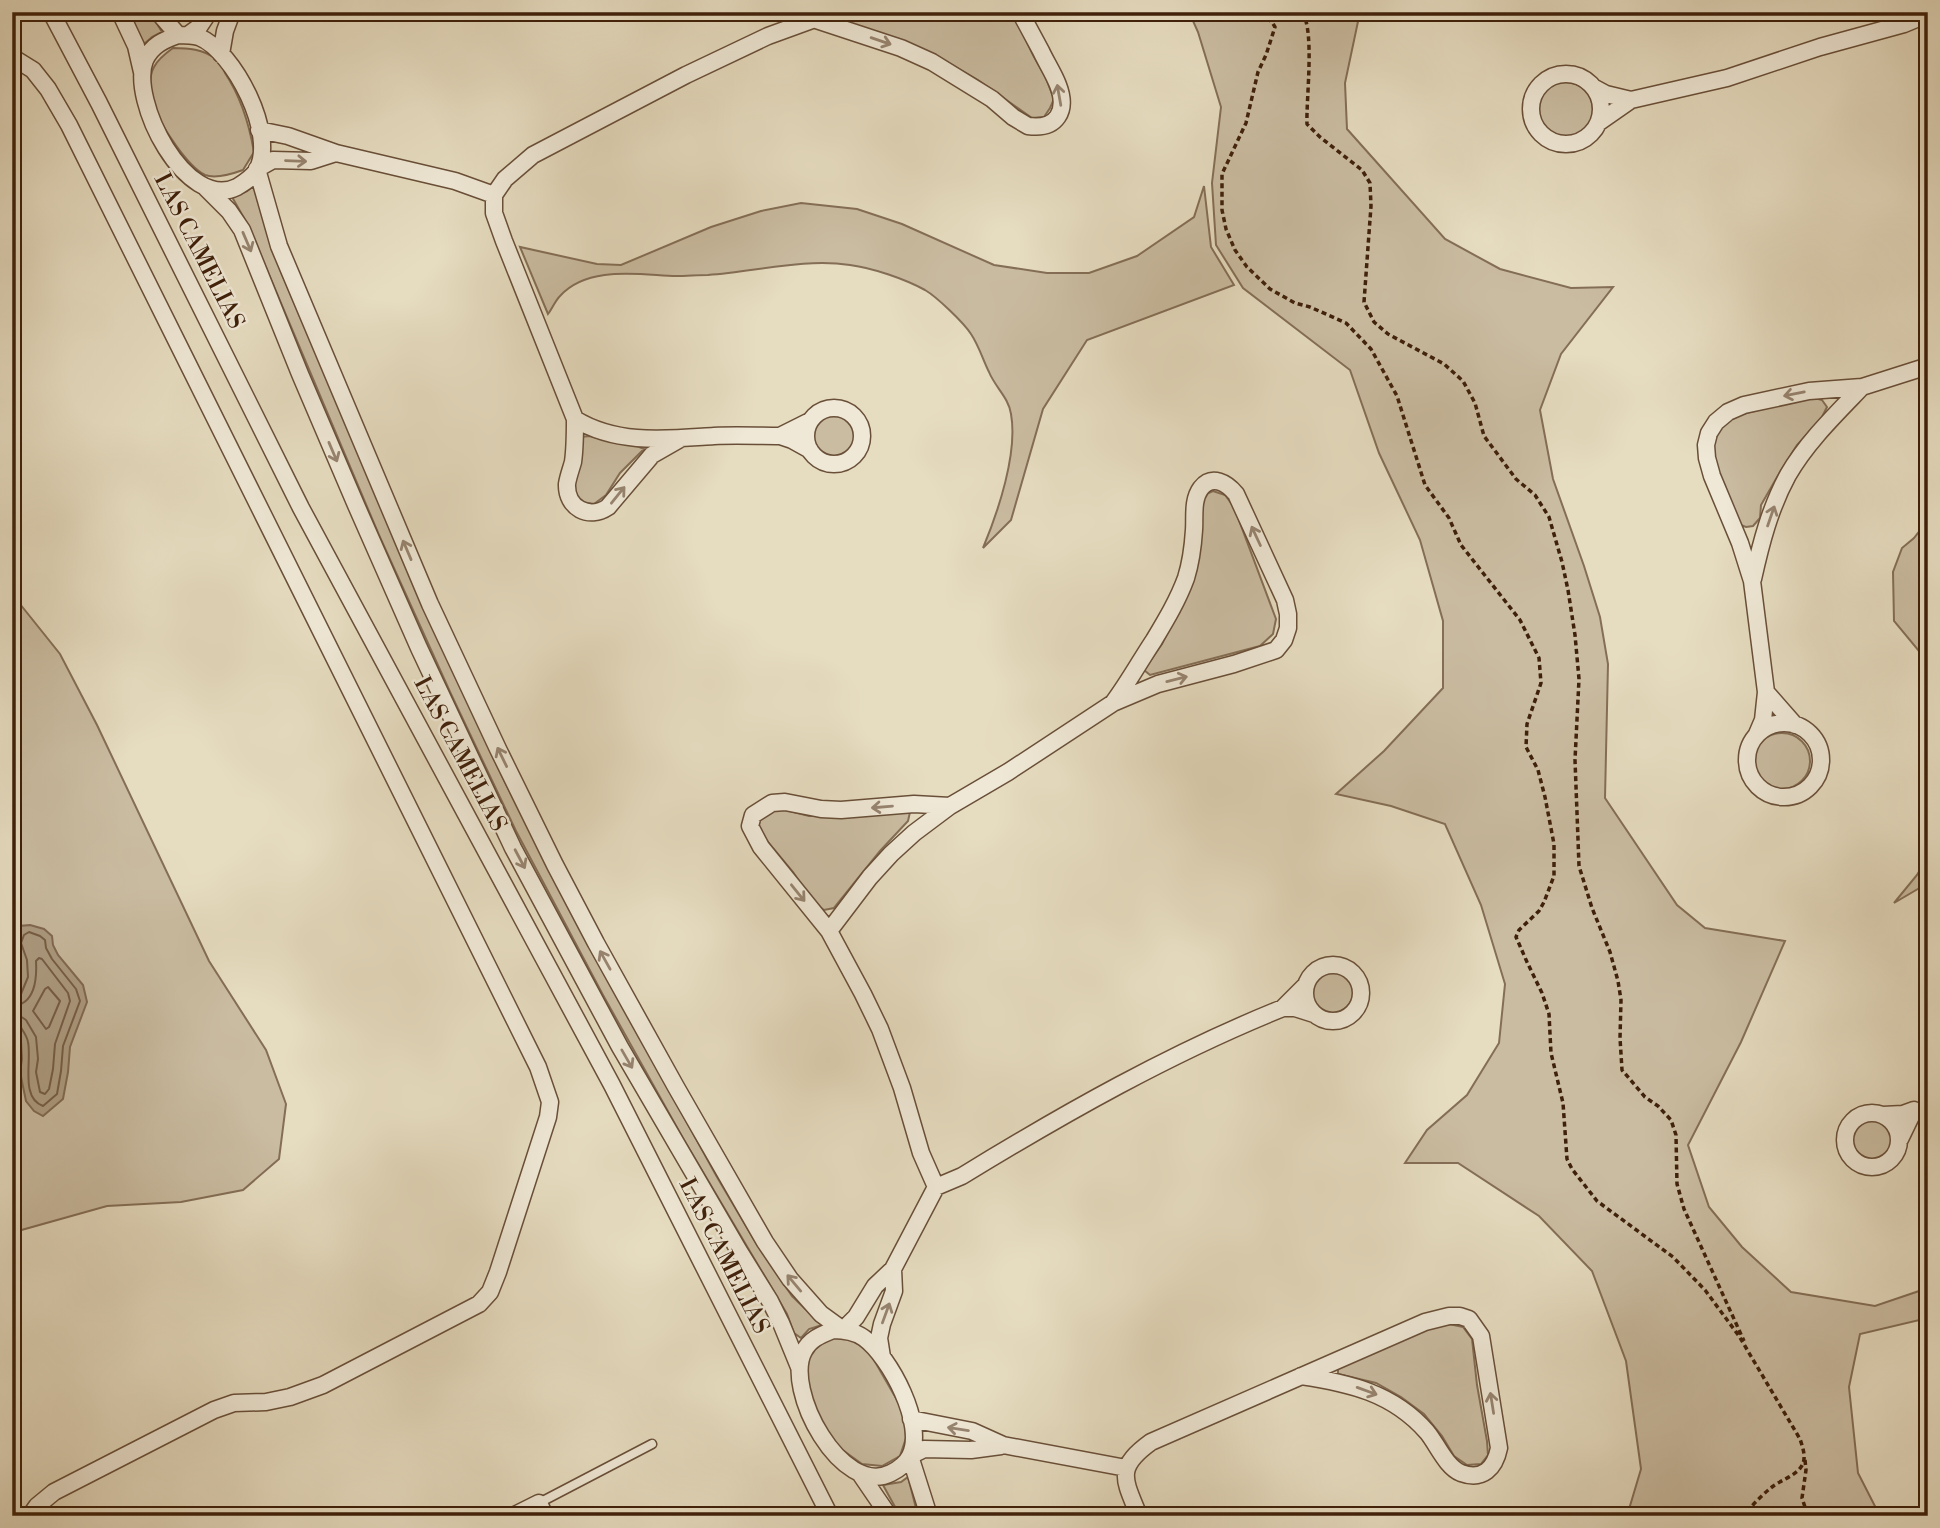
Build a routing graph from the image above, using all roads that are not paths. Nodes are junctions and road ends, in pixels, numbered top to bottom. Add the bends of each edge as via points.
1 (51, 12) edge
2 (120, 12) edge
3 (158, 12) edge
4 (209, 12) edge
5 (232, 12) edge
6 (834, 12) edge
7 (1020, 12) edge
8 (1928, 15) edge
9 (816, 20) junction
10 (183, 35) junction
11 (222, 54) junction
12 (12, 57) edge
13 (142, 73) junction
14 (1593, 87) junction
15 (1631, 100) junction
16 (1598, 124) junction
17 (260, 130) junction
18 (335, 153) junction
19 (257, 169) junction
20 (206, 188) junction
21 (494, 195) junction
22 (1928, 366) edge
23 (1862, 387) junction
24 (575, 419) junction
25 (810, 421) junction
26 (780, 436) junction
27 (680, 439) junction
28 (810, 450) junction
29 (1752, 581) junction
30 (1766, 692) junction
31 (1113, 703) junction
32 (1795, 725) junction
33 (1757, 734) junction
34 (950, 806) junction
35 (829, 931) junction
36 (1306, 985) junction
37 (1283, 1008) junction
38 (1314, 1014) junction
39 (1921, 1106) edge
40 (1883, 1115) junction
41 (1900, 1139) junction
42 (936, 1187) junction
43 (893, 1269) junction
44 (843, 1330) junction
45 (882, 1357) junction
46 (799, 1367) junction
47 (1301, 1376) junction
48 (911, 1419) junction
49 (652, 1444) dead end
50 (1003, 1446) junction
51 (910, 1456) junction
52 (1126, 1468) junction
53 (861, 1475) junction
54 (542, 1509) edge
55 (30, 1516) edge
56 (513, 1516) edge
57 (830, 1516) edge
58 (889, 1516) edge
59 (929, 1516) edge
60 (1139, 1516) edge

1 - 57 street, LAS CAMELIAS via 302,508 612,1085
2 - 13 street
3 - 10 street
4 - 10 street via 199,27
5 - 11 street
6 - 9 street
9 -> 7 street via 922,57 1028,126 1047,125 1056,121 1062,100
8 - 15 street via 1727,78
9 - 21 street via 757,41 533,155 505,178
10 - 11 street via 199,37
10 - 13 street via 153,48
11 - 17 street via 241,80
12 - 55 street via 33,70 69,125 538,1067 550,1102 498,1272 479,1304 323,1385 266,1402 214,1409 54,1492
13 - 20 street via 151,120 163,144 177,164
14 - 15 street
14 - 16 street via 1601,104
14 - 16 street via 1584,79 1560,74 1539,86 1530,108 1538,131 1558,144 1582,141
15 - 16 street
17 - 18 street
17 - 19 street
19 -> 18 street via 273,160 311,161
18 - 21 street via 455,181
19 - 20 street via 249,180 233,188
44 -> 19 street via 821,1314 765,1242 555,865 424,591 279,246
20 -> 46 street via 242,230 355,505 513,848 620,1047 770,1301
21 - 24 street via 494,213 504,241
22 - 23 street
29 -> 23 street via 1774,506 1789,475 1806,449
23 -> 29 street via 1809,391 1744,405 1728,412 1709,433 1706,445 1712,476
24 - 27 street via 611,434
24 -> 27 street via 568,493 574,504 591,514 608,507 652,455
25 - 26 street
25 - 28 street via 805,436
25 - 28 street via 825,409 844,409 859,421 862,440 853,457 835,464 816,458
26 - 27 street
26 - 28 street
29 - 30 street
30 - 32 street
30 - 33 street
31 -> 31 street via 1158,684 1261,656 1276,650 1284,640 1288,628 1285,600 1228,484 1210,481 1201,486 1186,578 1133,676
31 - 34 street
32 - 33 street via 1774,724
32 - 33 street via 1816,740 1822,765 1810,788 1787,798 1762,791 1747,771 1749,745
34 - 35 street via 891,854
34 -> 35 street via 841,810 785,802 772,803 753,815 750,827 761,847
35 - 42 street via 880,1029
36 - 37 street
36 - 38 street via 1306,1001
36 - 38 street via 1317,970 1335,965 1353,973 1361,990 1357,1008 1350,1015 1332,1021
37 - 38 street
37 - 42 street via 1110,1089
39 - 40 street via 1903,1114
39 - 41 street
40 - 41 street via 1895,1125
40 - 41 street via 1864,1114 1849,1125 1844,1143 1852,1160 1879,1167 1894,1157
42 - 43 street
43 - 44 street
45 -> 43 street via 879,1338 894,1291
44 - 45 street via 864,1338
44 - 46 street via 819,1335 809,1343
45 - 48 street via 904,1395
46 - 53 street via 809,1411 820,1434 834,1453
47 -> 47 street via 1356,1387 1394,1403 1427,1432 1457,1471 1481,1474 1497,1460 1484,1348 1469,1319 1449,1316 1425,1322
47 - 52 street via 1151,1442 1134,1454
50 -> 48 street via 972,1431
48 - 51 street via 914,1446
49 - 54 lane
50 - 51 street via 924,1450
50 - 52 street
51 - 53 street via 887,1475
51 - 59 street
52 - 60 street
53 - 58 street
54 - 56 street

